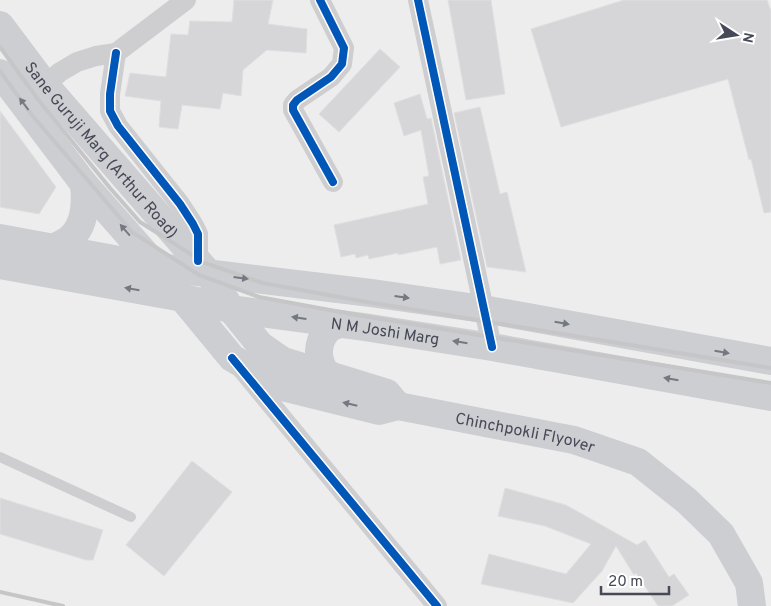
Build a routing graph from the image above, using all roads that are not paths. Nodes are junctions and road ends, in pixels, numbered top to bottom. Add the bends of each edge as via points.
1 (186, 0) edge
2 (320, 0) edge
3 (418, 0) edge
4 (0, 25) edge
5 (116, 53) junction
6 (0, 73) edge
7 (45, 85) junction
8 (333, 182) dead end
9 (84, 184) junction
10 (0, 238) edge
11 (54, 248) junction
12 (0, 265) edge
13 (158, 267) junction
14 (204, 267) junction
15 (48, 274) junction
16 (183, 298) junction
17 (231, 309) junction
18 (483, 309) junction
19 (341, 324) junction
20 (492, 347) junction
21 (232, 358) junction
22 (771, 360) edge
23 (330, 375) junction
24 (771, 398) edge
25 (403, 407) junction
26 (0, 457) edge
27 (131, 517) dead end
28 (437, 606) edge
29 (752, 606) edge

1 - 5 street
2 - 8 street via 344,48 342,64 332,77 297,100 292,110
3 - 18 street
4 - 7 main road, Sane Guruji Marg (Arthur Road)
5 - 7 street via 77,62
5 - 14 street via 110,111 193,224
9 -> 6 main road, Sane Guruji Marg (Arthur Road)
7 - 14 main road, Sane Guruji Marg (Arthur Road)
9 - 11 main road via 86,204 78,228 69,239
13 -> 9 main road, Sane Guruji Marg (Arthur Road)
10 - 11 main road
11 - 13 main road
11 - 15 main road
12 - 15 main road, N M Joshi Marg
13 - 14 main road
13 - 16 main road, Sane Guruji Marg (Arthur Road)
14 - 17 main road, Sane Guruji Marg (Arthur Road)
14 -> 18 main road
16 -> 15 main road, N M Joshi Marg
16 - 17 main road, N M Joshi Marg
16 - 21 main road, Sane Guruji Marg (Arthur Road)
19 -> 17 main road, N M Joshi Marg
17 - 23 main road, Sane Guruji Marg (Arthur Road) via 260,344 283,361
18 - 20 street
18 -> 22 main road
20 -> 19 main road, N M Joshi Marg
19 - 23 main road via 331,327 320,342 322,368
24 -> 20 main road, N M Joshi Marg
25 -> 21 main road, Chinchpokli Flyover via 379,411 282,387
21 - 28 street
23 - 25 main road, Sane Guruji Marg (Arthur Road) via 387,393
25 - 29 main road, Chinchpokli Flyover via 574,440 638,462 687,501 721,534 749,583
26 - 27 lane

